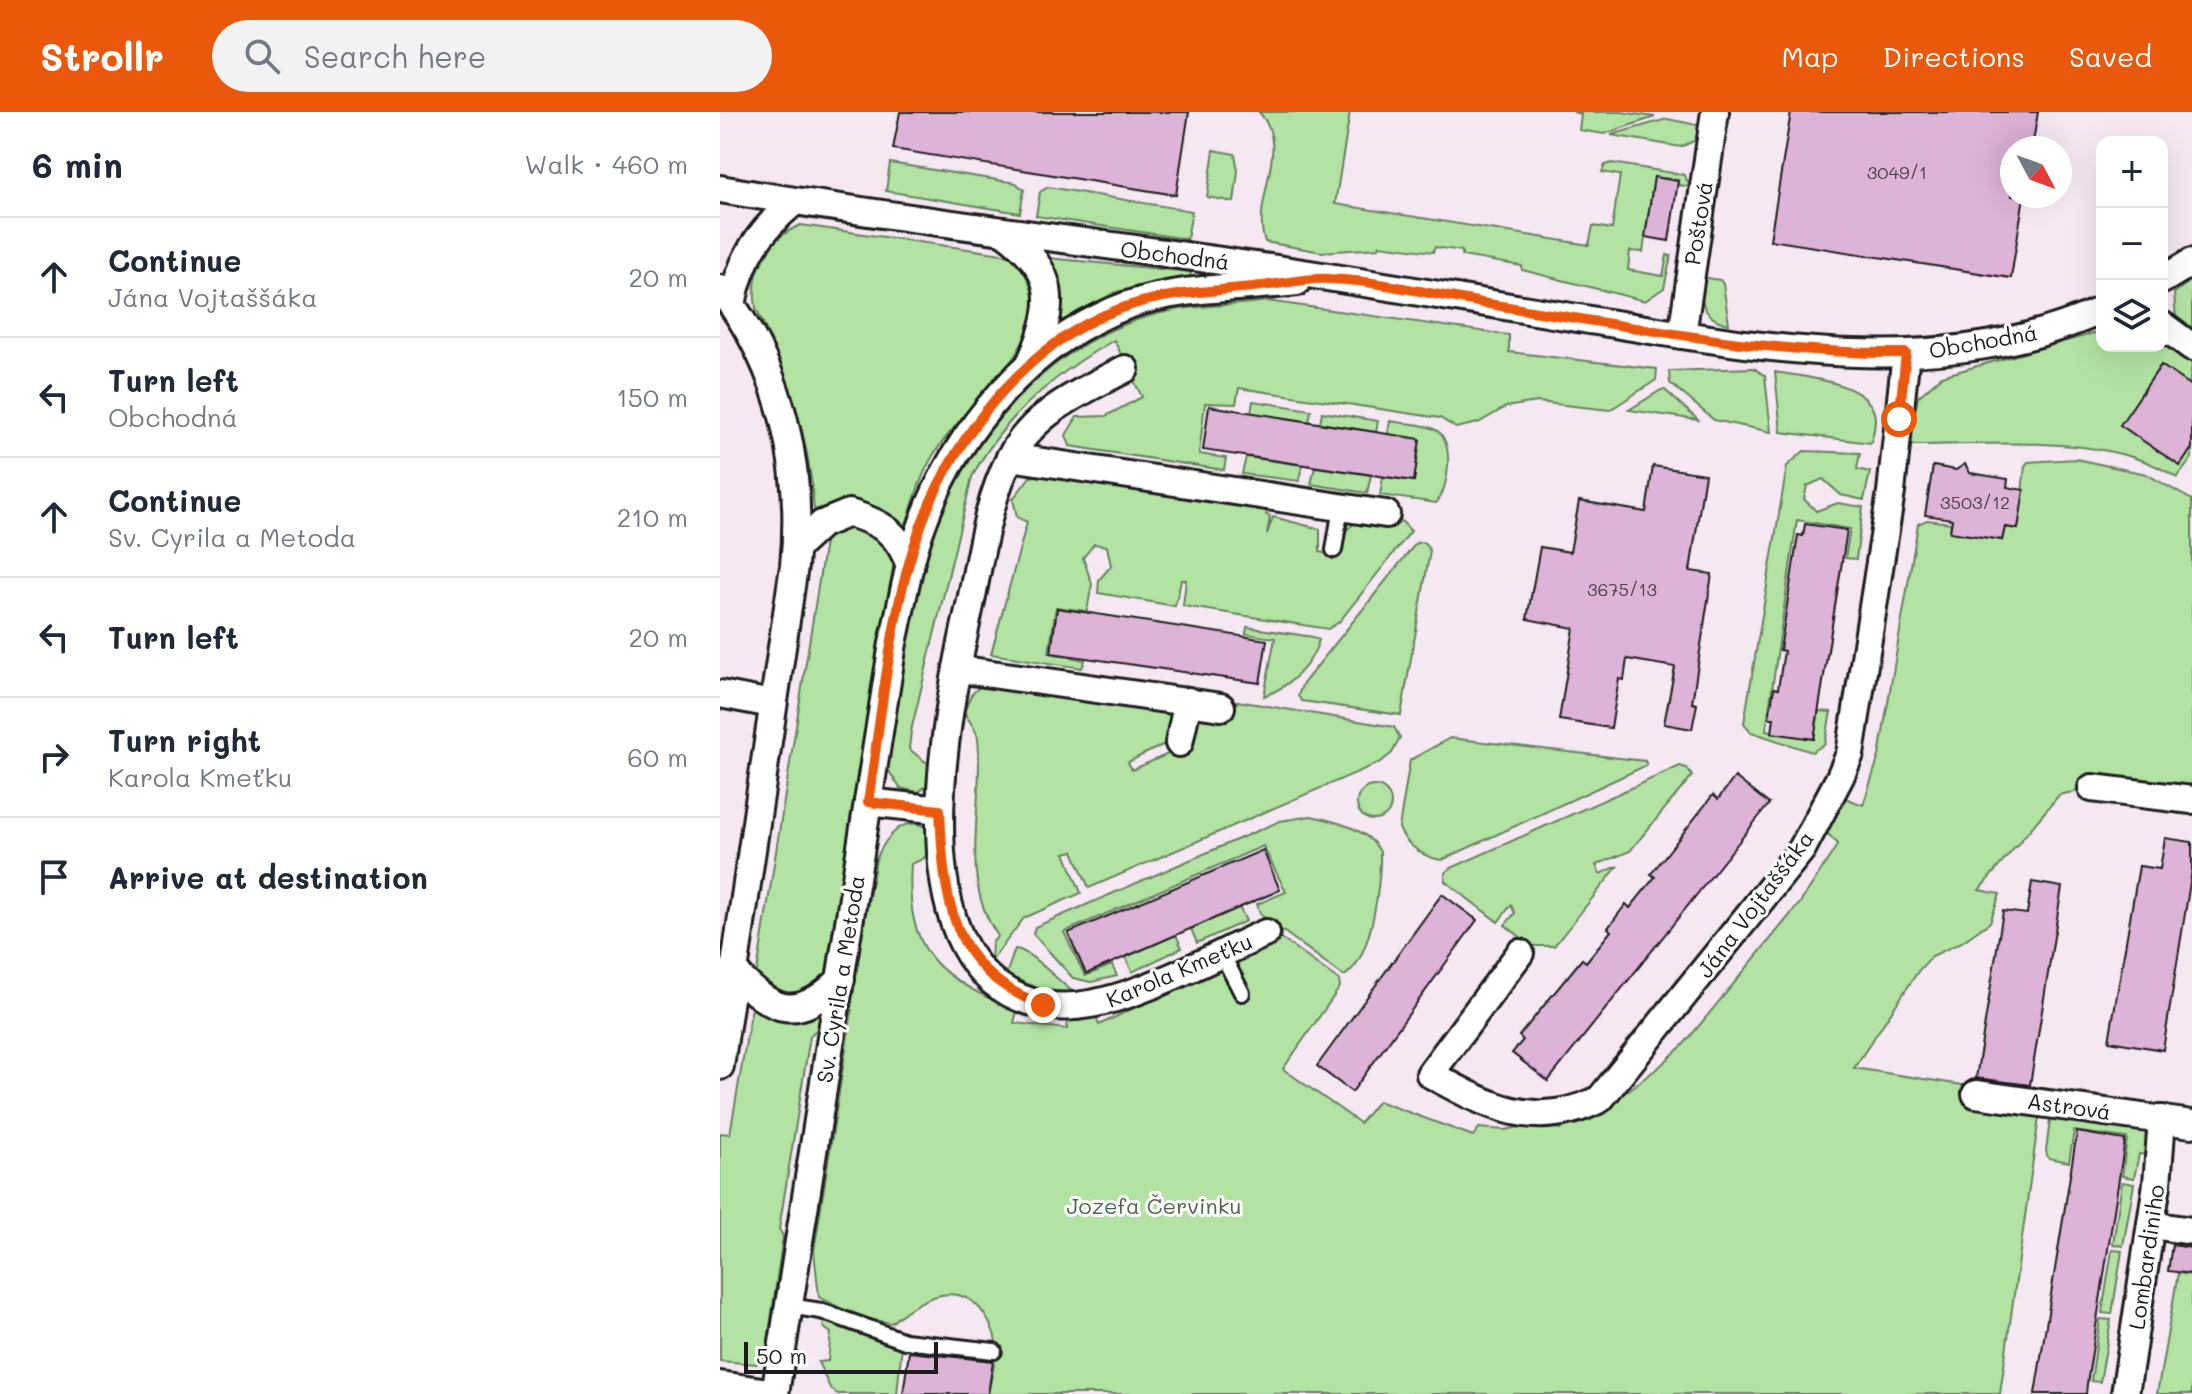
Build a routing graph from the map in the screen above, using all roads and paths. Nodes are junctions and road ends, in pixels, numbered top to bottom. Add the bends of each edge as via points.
1 (1715, 112) edge
2 (720, 189) edge
3 (794, 202) junction
4 (1004, 232) junction
5 (2192, 262) edge
6 (2168, 276) edge
7 (1328, 278) junction
8 (726, 297) edge
9 (2096, 312) edge
10 (2168, 329) edge
11 (1682, 335) junction
12 (2192, 347) edge
13 (1906, 353) junction
14 (1030, 364) junction
15 (1125, 369) dead end
16 (1010, 457) junction
17 (1341, 507) junction
18 (1386, 514) dead end
19 (796, 548) junction
20 (1334, 550) dead end
21 (910, 566) junction
22 (957, 669) junction
23 (720, 694) edge
24 (1188, 701) junction
25 (772, 704) junction
26 (1221, 707) dead end
27 (1179, 743) dead end
28 (2092, 788) dead end
29 (2192, 800) edge
30 (868, 802) junction
31 (940, 810) junction
32 (1266, 933) dead end
33 (1221, 952) junction
34 (1520, 953) dead end
35 (735, 972) junction
36 (841, 979) junction
37 (1242, 993) dead end
38 (720, 1066) edge
39 (1976, 1094) dead end
40 (2162, 1119) junction
41 (2192, 1124) edge
42 (2151, 1225) junction
43 (2192, 1231) edge
44 (789, 1306) junction
45 (994, 1351) dead end
46 (720, 1385) edge
47 (775, 1393) edge
48 (2125, 1394) edge

1 - 11 street, Poštová
2 - 3 street, Obchodná
3 - 4 street, Obchodná
3 - 8 street via 748,250
4 - 7 street, Obchodná
4 - 14 street, Sv. Cyrila a Metoda via 1043,271 1049,294 1048,326
5 - 6 street
7 - 11 street, Obchodná
7 - 14 street, Sv. Cyrila a Metoda via 1129,305
8 - 19 street via 769,372 780,406 797,495
9 - 13 street, Obchodná via 1991,344
10 - 12 street
11 - 13 street, Obchodná via 1847,354
13 - 34 street, Jána Vojtaššáka via 1891,492 1850,754 1802,849 1600,1099 1565,1115 1484,1104 1430,1074
14 - 21 street, Sv. Cyrila a Metoda via 1000,395 938,486
15 - 16 street, Karola Kmeťku via 1041,418
16 - 17 street
16 - 22 street, Karola Kmeťku via 991,507
17 - 18 street
17 - 20 lane
19 - 21 street via 822,524 849,513 883,526 902,542
19 - 25 street
21 - 30 street, Sv. Cyrila a Metoda
22 - 24 street
22 - 31 street, Karola Kmeťku
23 - 25 street
24 - 26 street
24 - 27 street
25 - 35 street
28 - 29 street
30 - 31 street
30 - 36 street, Sv. Cyrila a Metoda
31 - 33 street, Karola Kmeťku via 953,920 970,954 1013,994 1073,1008 1106,1003
32 - 33 street, Karola Kmeťku
33 - 37 lane
35 - 36 street via 762,1000 792,1009 821,999
35 - 38 street
36 - 44 street, Sv. Cyrila a Metoda
39 - 40 street, Astrová
40 - 41 street, Astrová
40 - 42 street, Lombardiniho
42 - 43 street
42 - 48 street, Lombardiniho
44 - 45 lane via 821,1311 905,1341
44 - 47 street, Sv. Cyrila a Metoda
46 - 47 street

